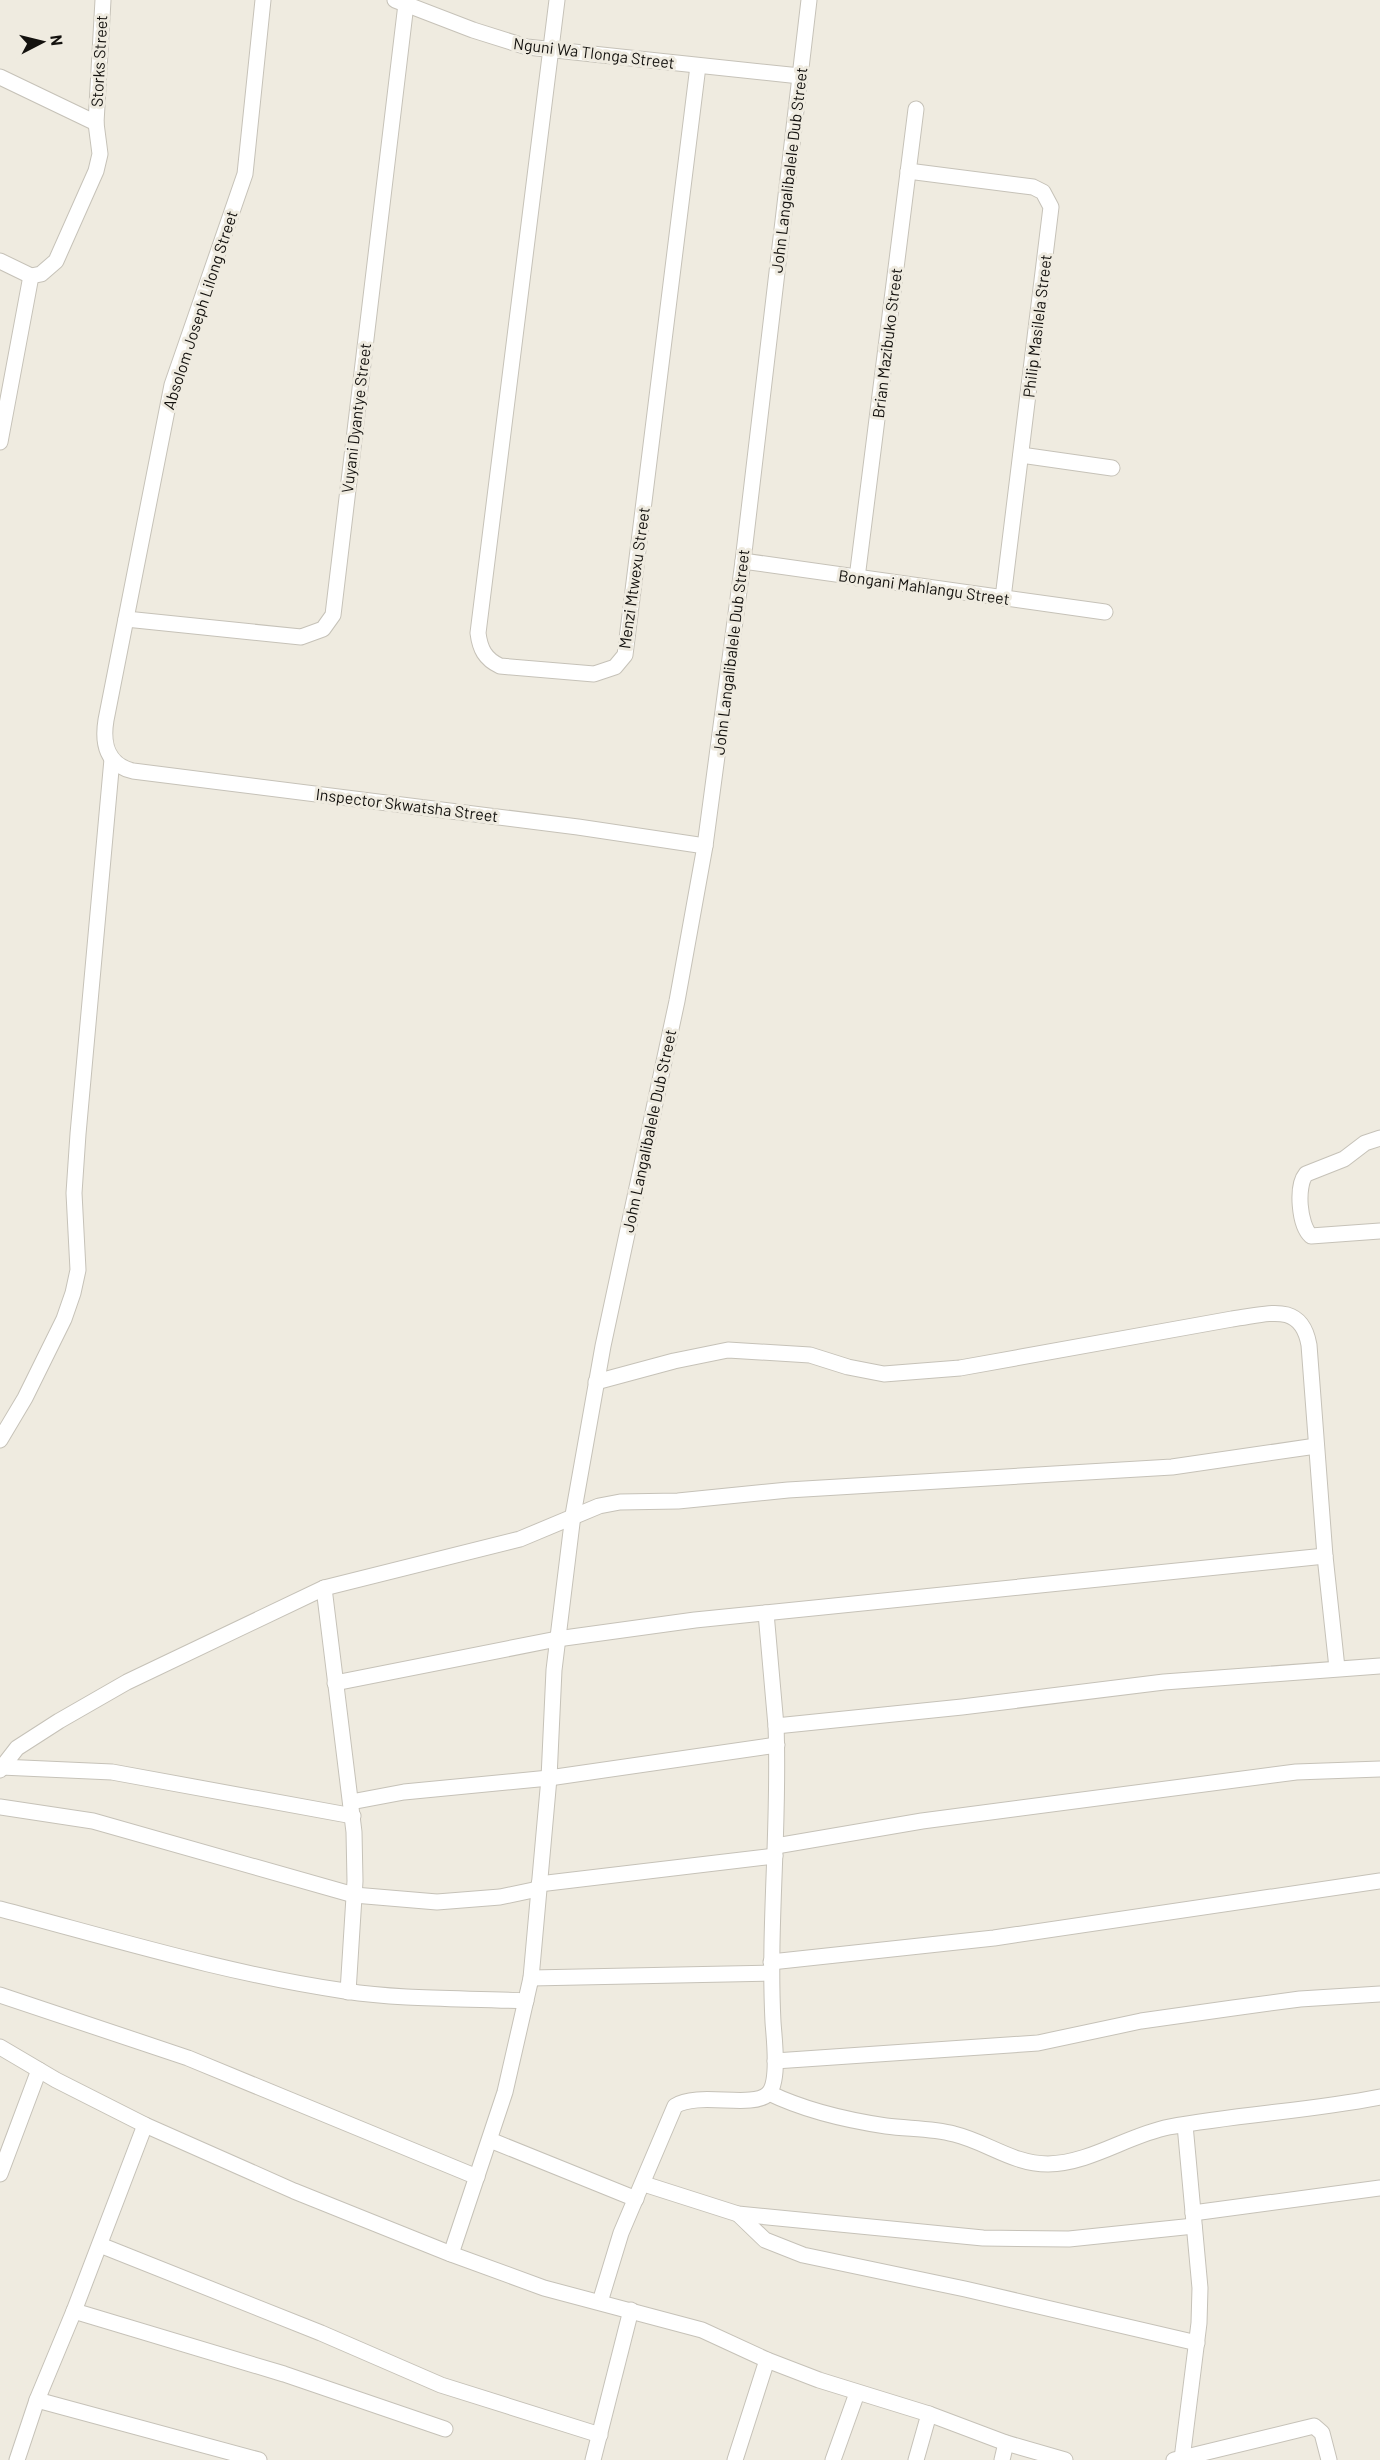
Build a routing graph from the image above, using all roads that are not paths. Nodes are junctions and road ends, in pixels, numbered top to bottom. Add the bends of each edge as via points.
1 (103, 0) edge
2 (263, 0) edge
3 (557, 0) edge
4 (810, 0) edge
5 (400, 2) edge
6 (550, 49) junction
7 (698, 66) junction
8 (800, 76) junction
9 (0, 77) edge
10 (916, 109) dead end
11 (96, 123) junction
12 (908, 171) junction
13 (0, 261) edge
14 (31, 276) junction
15 (0, 442) edge
16 (1021, 455) junction
17 (1112, 468) dead end
18 (743, 561) junction
19 (857, 578) junction
20 (1003, 598) junction
21 (1105, 612) dead end
22 (126, 619) junction
23 (112, 759) junction
24 (705, 846) junction
25 (1380, 1138) edge
26 (1380, 1231) edge
27 (596, 1382) junction
28 (0, 1440) edge
29 (1316, 1446) junction
30 (573, 1515) junction
31 (1325, 1556) junction
32 (324, 1587) junction
33 (766, 1613) junction
34 (557, 1640) junction
35 (1380, 1666) edge
36 (1338, 1668) junction
37 (335, 1683) junction
38 (776, 1726) junction
39 (777, 1745) junction
40 (1, 1769) edge
41 (1380, 1769) edge
42 (549, 1778) junction
43 (0, 1807) edge
44 (352, 1809) junction
45 (776, 1851) junction
46 (1380, 1881) edge
47 (538, 1887) junction
48 (354, 1895) junction
49 (0, 1909) edge
50 (771, 1967) junction
51 (531, 1978) junction
52 (348, 1992) junction
53 (1380, 1994) edge
54 (0, 1995) edge
55 (526, 2001) junction
56 (0, 2047) edge
57 (775, 2061) junction
58 (39, 2070) junction
59 (769, 2093) junction
60 (1380, 2097) edge
61 (145, 2125) junction
62 (1185, 2125) junction
63 (490, 2140) junction
64 (0, 2174) edge
65 (477, 2177) junction
66 (644, 2184) junction
67 (1380, 2188) edge
68 (636, 2199) junction
69 (738, 2214) junction
70 (1194, 2219) junction
71 (100, 2245) junction
72 (451, 2254) junction
73 (600, 2302) junction
74 (631, 2310) junction
75 (74, 2311) junction
76 (1197, 2343) junction
77 (767, 2360) junction
78 (857, 2393) junction
79 (37, 2400) junction
80 (929, 2414) junction
81 (445, 2428) dead end
82 (600, 2434) junction
83 (1005, 2443) junction
84 (1198, 2458) edge
85 (1178, 2459) edge
86 (16, 2460) edge
87 (259, 2460) edge
88 (593, 2460) edge
89 (735, 2460) edge
90 (833, 2460) edge
91 (916, 2460) edge
92 (1002, 2460) edge
93 (1065, 2460) edge
94 (1329, 2460) edge

1 - 11 street, Storks Street
2 - 22 street, Absolom Joseph Lilong Street via 245,174 172,385
3 - 6 street, Menzi Mtwexu Street
4 - 8 street, John Langalibalele Dub Street
5 - 6 street, Nguni Wa Tlonga Street via 514,44
5 - 22 street, Vuyani Dyantye Street via 333,615 323,629 302,636
6 - 7 street, Nguni Wa Tlonga Street
6 - 7 street, Menzi Mtwexu Street via 478,633 488,659 509,668 594,674 615,667 625,655
7 - 8 street, Nguni Wa Tlonga Street
8 - 18 street, John Langalibalele Dub Street
9 - 11 street
10 - 12 street, Brian Mazibuko Street
11 - 14 street, Storks Street via 100,154 96,171 64,248 48,270
12 - 16 street, Philip Masilela Street via 1034,187 1047,199 1051,218
12 - 19 street, Brian Mazibuko Street
13 - 14 street
14 - 15 street
16 - 17 street
16 - 20 street, Philip Masilela Street
18 - 19 street, Bongani Mahlangu Street
18 - 24 street, John Langalibalele Dub Street
19 - 20 street, Bongani Mahlangu Street
20 - 21 street, Bongani Mahlangu Street
22 - 23 street, Absolom Joseph Lilong Street via 104,731
23 - 24 street, Inspector Skwatsha Street via 133,771
23 - 28 street via 78,1134 74,1202 78,1270 64,1319
24 - 27 street, John Langalibalele Dub Street via 679,990
25 - 26 street via 1365,1143 1344,1159 1306,1174 1300,1194 1305,1227 1311,1236
27 - 29 street via 728,1350 810,1354 856,1370 884,1374 960,1368 1232,1319 1282,1314 1299,1319 1307,1332
27 - 30 street, John Langalibalele Dub Street
29 - 30 street via 1172,1467 620,1502
29 - 31 street
30 - 32 street via 520,1539
30 - 34 street, John Langalibalele Dub Street
31 - 33 street
31 - 36 street
32 - 37 street
32 - 40 street via 127,1682 17,1748
33 - 34 street
33 - 38 street
34 - 37 street
34 - 42 street, John Langalibalele Dub Street
35 - 36 street
36 - 38 street via 1164,1682
37 - 44 street
38 - 39 street
39 - 42 street
39 - 45 street
40 - 44 street via 112,1772
41 - 45 street via 1296,1772 922,1821
42 - 44 street via 404,1792
42 - 47 street, John Langalibalele Dub Street
43 - 48 street via 93,1821
44 - 48 street
45 - 47 street
45 - 50 street
46 - 50 street
47 - 48 street via 500,1897 437,1902
47 - 51 street, John Langalibalele Dub Street
48 - 52 street
49 - 52 street via 238,1972
50 - 51 street
50 - 57 street
51 - 55 street, John Langalibalele Dub Street
52 - 55 street
53 - 57 street via 1233,2007 1038,2043
54 - 65 street via 188,2058
55 - 63 street, John Langalibalele Dub Street
56 - 58 street
57 - 59 street
58 - 61 street
58 - 64 street
59 - 62 street via 821,2113 886,2126 953,2133 1030,2163 1069,2161 1167,2127
59 - 66 street via 753,2099 691,2100 675,2106
60 - 62 street
61 - 71 street
61 - 72 street
62 - 70 street
63 - 65 street, John Langalibalele Dub Street
63 - 68 street
65 - 72 street, John Langalibalele Dub Street
66 - 68 street
66 - 69 street
67 - 70 street
68 - 73 street via 615,2249
69 - 70 street via 983,2238 1069,2239
69 - 76 street via 765,2240 803,2255
70 - 76 street via 1200,2288
71 - 75 street
71 - 82 street via 441,2385
72 - 73 street via 544,2288
73 - 74 street
74 - 77 street via 702,2330
74 - 82 street
75 - 79 street
75 - 81 street via 284,2374
76 - 85 street
77 - 78 street
77 - 89 street
78 - 80 street
78 - 90 street
79 - 86 street
79 - 87 street
80 - 83 street
80 - 91 street
82 - 88 street
83 - 92 street
83 - 93 street
84 - 85 street
84 - 94 street via 1314,2426 1322,2433

